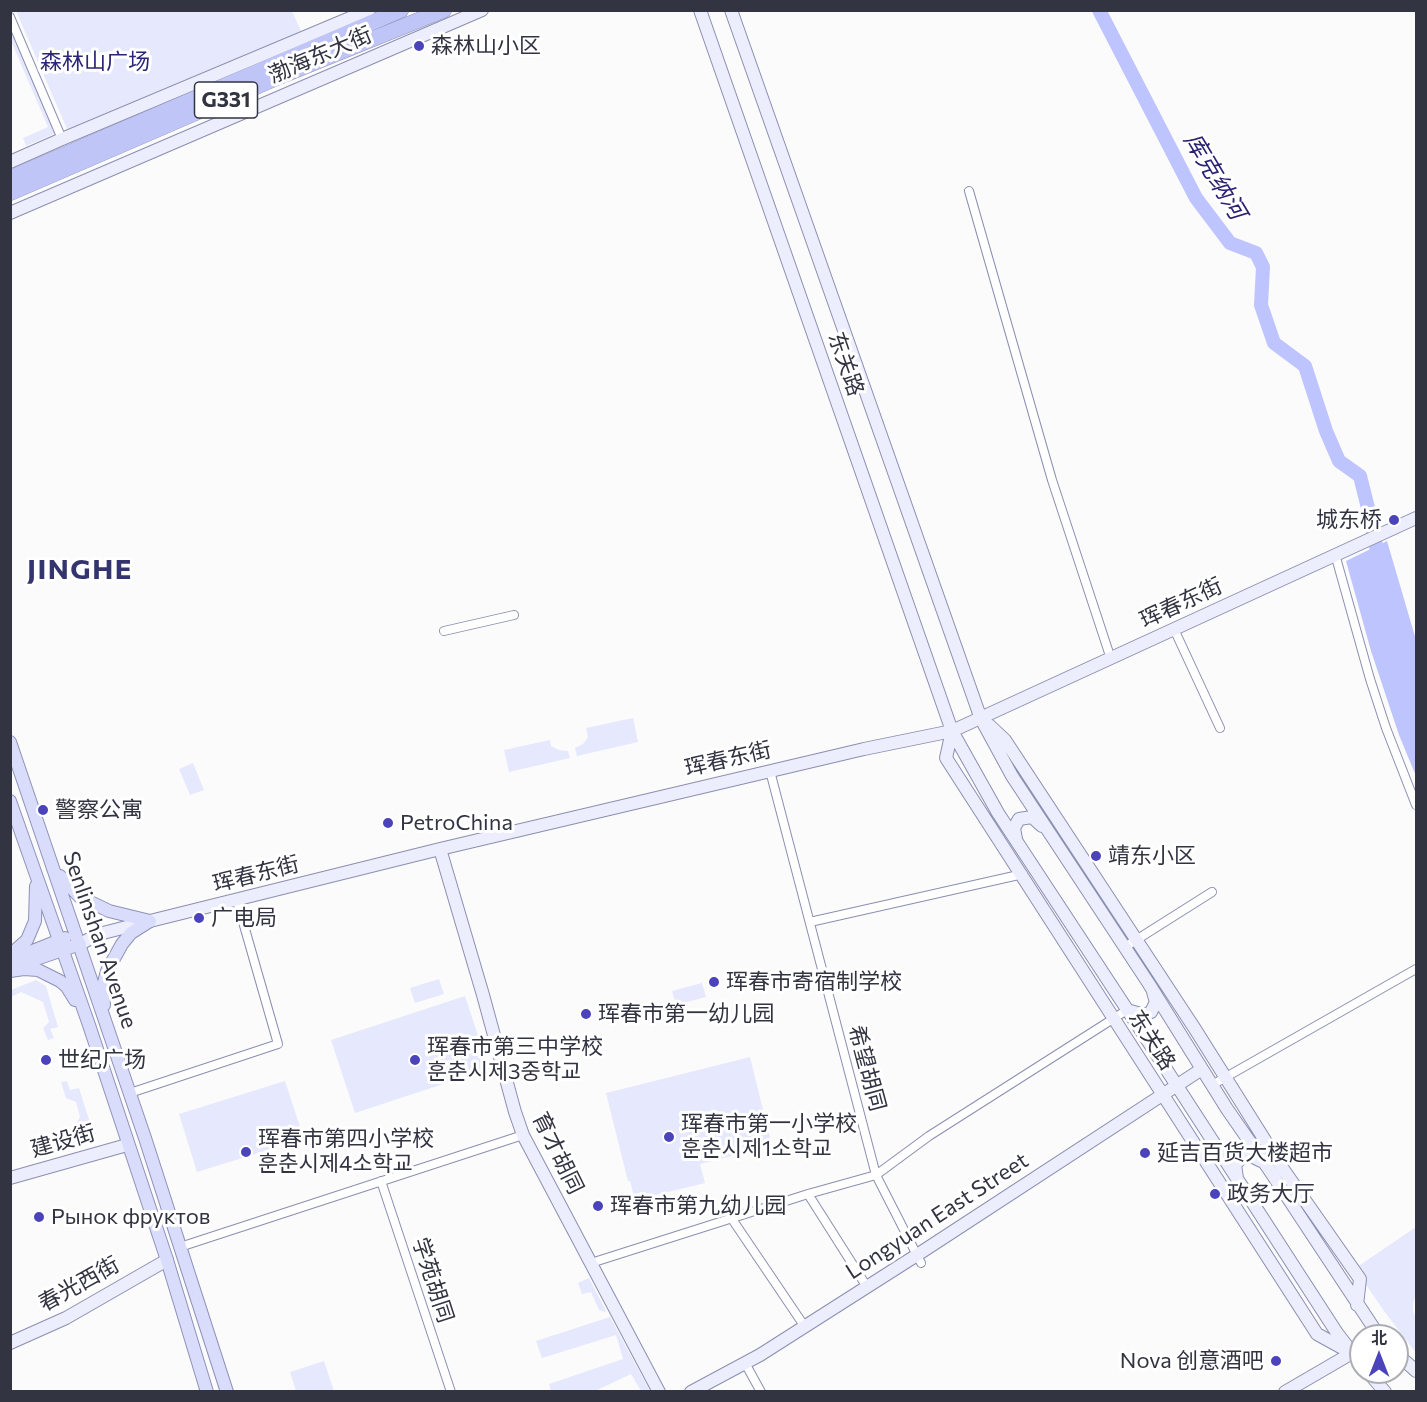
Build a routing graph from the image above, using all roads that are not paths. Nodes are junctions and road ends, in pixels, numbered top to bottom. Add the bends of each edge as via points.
1 (369, 10) edge
2 (401, 10) edge
3 (444, 10) edge
4 (482, 10) edge
5 (700, 10) edge
6 (731, 10) edge
7 (10, 17) edge
8 (62, 139) junction
9 (10, 162) edge
10 (10, 178) edge
11 (969, 191) dead end
12 (10, 193) edge
13 (10, 213) edge
14 (1416, 518) edge
15 (1338, 553) junction
16 (514, 615) dead end
17 (1174, 629) junction
18 (444, 631) dead end
19 (1111, 659) junction
20 (981, 719) junction
21 (1220, 728) dead end
22 (952, 731) junction
23 (10, 742) edge
24 (770, 771) junction
25 (10, 801) edge
26 (1416, 805) edge
27 (1049, 832) junction
28 (1019, 846) junction
29 (440, 849) junction
30 (54, 868) junction
31 (1034, 868) junction
32 (36, 875) junction
33 (1021, 875) junction
34 (1212, 892) dead end
35 (237, 901) junction
36 (150, 921) junction
37 (810, 922) junction
38 (78, 939) junction
39 (1130, 944) junction
40 (61, 945) junction
41 (10, 954) edge
42 (10, 960) edge
43 (1416, 969) edge
44 (10, 970) edge
45 (1149, 984) junction
46 (1127, 1010) junction
47 (1114, 1018) junction
48 (105, 1022) junction
49 (89, 1025) junction
50 (1206, 1076) junction
51 (1225, 1078) junction
52 (1178, 1089) junction
53 (130, 1093) junction
54 (1165, 1098) junction
55 (523, 1135) junction
56 (128, 1144) junction
57 (1268, 1168) junction
58 (876, 1175) junction
59 (10, 1178) edge
60 (381, 1181) junction
61 (1239, 1182) junction
62 (808, 1194) junction
63 (732, 1219) junction
64 (180, 1247) junction
65 (919, 1259) junction
66 (167, 1260) junction
67 (591, 1263) junction
68 (867, 1287) junction
69 (1357, 1305) junction
70 (1370, 1324) edge
71 (805, 1326) junction
72 (10, 1343) edge
73 (1349, 1348) edge
74 (1349, 1351) edge
75 (1349, 1355) edge
76 (747, 1366) junction
77 (207, 1392) edge
78 (227, 1392) edge
79 (451, 1392) edge
80 (659, 1392) edge
81 (691, 1392) edge
82 (707, 1392) edge
83 (761, 1392) edge
84 (1285, 1392) edge

1 - 8 main road, 渤海东大街
2 - 10 highway, 渤海东大街 / G331
3 - 12 highway, 渤海东大街 / G331
4 - 13 main road, 渤海东大街
5 - 22 main road, 东关路
6 - 20 main road, 东关路
7 - 8 street
8 - 9 main road, 渤海东大街
11 - 19 street via 1052,480
14 - 15 main road, 珲春东街
15 - 17 main road, 珲春东街
15 - 26 street via 1373,689
16 - 18 street
17 - 19 main road, 珲春东街
17 - 21 street
19 - 20 main road, 珲春东街
20 - 22 main road, 珲春东街
20 - 27 main road, 东关路
20 - 39 main road, 东关路 via 1005,740
22 - 24 main road, 珲春东街
22 - 28 main road, 东关路
22 - 33 main road, 东关路 via 946,758
23 - 30 main road, Senlinshan Avenue
24 - 29 main road, 珲春东街
24 - 37 street, 希望胡同
25 - 32 main road, Senlinshan Avenue
27 - 28 main road via 1032,818 1019,819 1014,828
27 - 39 main road, 东关路
28 - 31 main road, 东关路
29 - 35 main road, 珲春东街
29 - 55 main road, 育才胡同
30 - 36 main road via 80,897 109,911
30 - 38 main road, Senlinshan Avenue
31 - 33 street
31 - 46 main road, 东关路
32 - 40 main road, Senlinshan Avenue
32 - 41 main road via 35,921 27,940
33 - 37 street
33 - 47 main road, 东关路
34 - 39 street
35 - 36 main road, 珲春东街
35 - 53 street via 278,1044
36 - 38 main road, 珲春东街
36 - 48 main road via 131,933 107,971
37 - 58 street, 希望胡同
38 - 40 main road
38 - 48 main road, Senlinshan Avenue
39 - 45 main road, 东关路
39 - 51 main road, 东关路
40 - 42 main road
40 - 44 main road
40 - 49 main road, Senlinshan Avenue
43 - 51 street
44 - 49 main road via 38,970 60,981
45 - 46 main road via 1155,998 1153,1009 1144,1015
45 - 50 main road, 东关路
46 - 47 street
46 - 52 main road, 东关路
47 - 54 main road, 东关路
47 - 58 street via 929,1136
48 - 53 main road, Senlinshan Avenue
49 - 56 main road, Senlinshan Avenue
50 - 51 street
50 - 52 main road, Longyuan East Street
50 - 57 main road, 东关路
51 - 69 main road, 东关路 via 1359,1278
52 - 54 main road, Longyuan East Street
52 - 61 main road, 东关路
53 - 64 main road, Senlinshan Avenue
54 - 65 main road, Longyuan East Street
54 - 74 main road, 东关路 via 1317,1334
55 - 60 street
55 - 67 main road, 育才胡同
56 - 59 main road, 建设街
56 - 66 main road, Senlinshan Avenue
57 - 61 main road via 1254,1156 1240,1158 1235,1165
57 - 69 main road, 东关路
58 - 62 street
58 - 65 street, 希望胡同
60 - 64 street
60 - 79 street, 学苑胡同
61 - 73 main road, 东关路
62 - 63 street
62 - 68 street
63 - 67 street
63 - 71 street
64 - 78 main road, Senlinshan Avenue
65 - 68 main road, Longyuan East Street
65 - 76 main road, Longyuan East Street
66 - 72 main road, 春光西街 via 66,1318
66 - 77 main road, Senlinshan Avenue
67 - 80 main road, 育才胡同
68 - 71 main road, Longyuan East Street
69 - 70 main road, 东关路
71 - 76 main road, Longyuan East Street
75 - 84 main road
76 - 81 main road, Longyuan East Street
76 - 82 main road, Longyuan East Street
76 - 83 street

